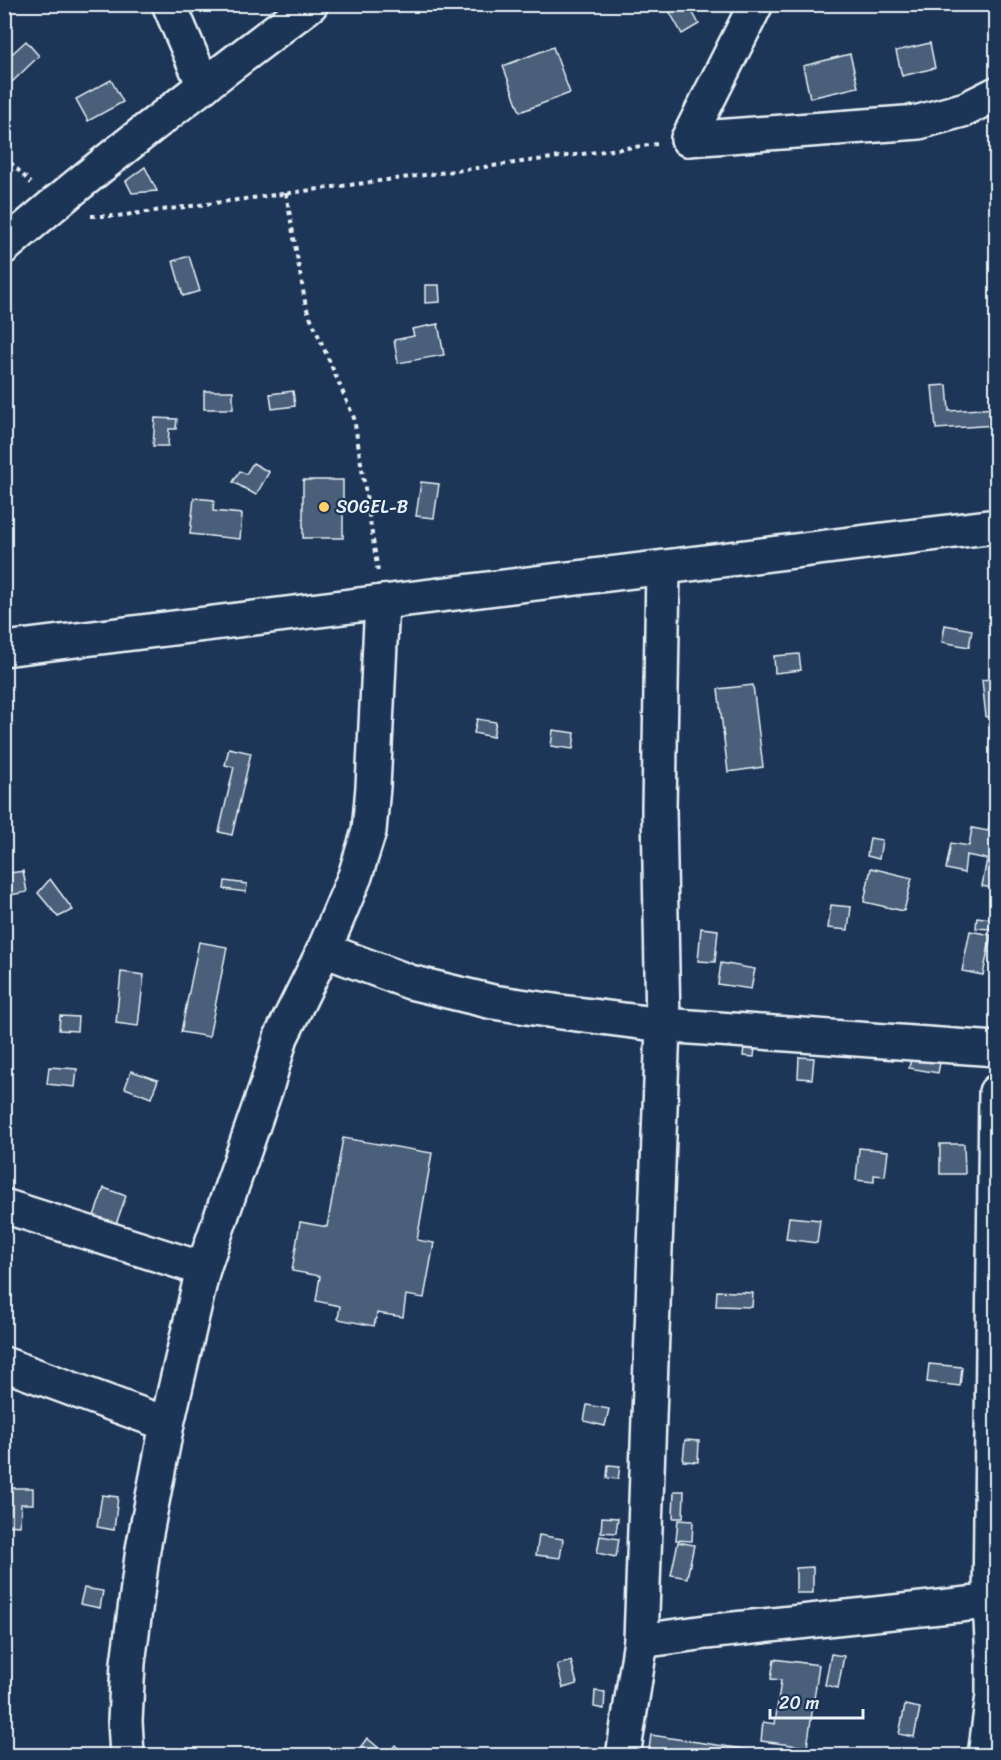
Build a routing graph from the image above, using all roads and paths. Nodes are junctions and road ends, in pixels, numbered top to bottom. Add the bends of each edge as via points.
1 (169, 4) edge
2 (312, 4) edge
3 (756, 4) edge
4 (204, 86) junction
5 (996, 94) edge
6 (688, 140) junction
7 (286, 193) junction
8 (53, 205) junction
9 (4, 247) edge
10 (996, 526) edge
11 (663, 569) junction
12 (382, 602) junction
13 (4, 648) edge
14 (324, 950) junction
15 (663, 1025) junction
16 (996, 1049) edge
17 (996, 1092) edge
18 (4, 1206) edge
19 (203, 1269) junction
20 (4, 1364) edge
21 (167, 1424) junction
22 (993, 1601) edge
23 (641, 1641) junction
24 (127, 1755) edge
25 (623, 1755) edge
26 (985, 1755) edge

1 - 4 street
2 - 4 street
3 - 6 street
4 - 8 street
5 - 6 street via 966,109 919,122
6 - 7 path
7 - 8 path via 117,216 80,216
7 - 12 path via 306,307 354,418
8 - 9 street
10 - 11 street
11 - 12 street
11 - 15 street via 659,809
12 - 13 street
12 - 14 street via 369,831
14 - 15 street via 410,982 493,1002
14 - 19 street via 281,1037
15 - 16 street
15 - 23 street
17 - 22 street
18 - 19 street
19 - 21 street
20 - 21 street
21 - 24 street via 143,1549 128,1664
22 - 23 street
22 - 26 street via 993,1695
23 - 25 street

